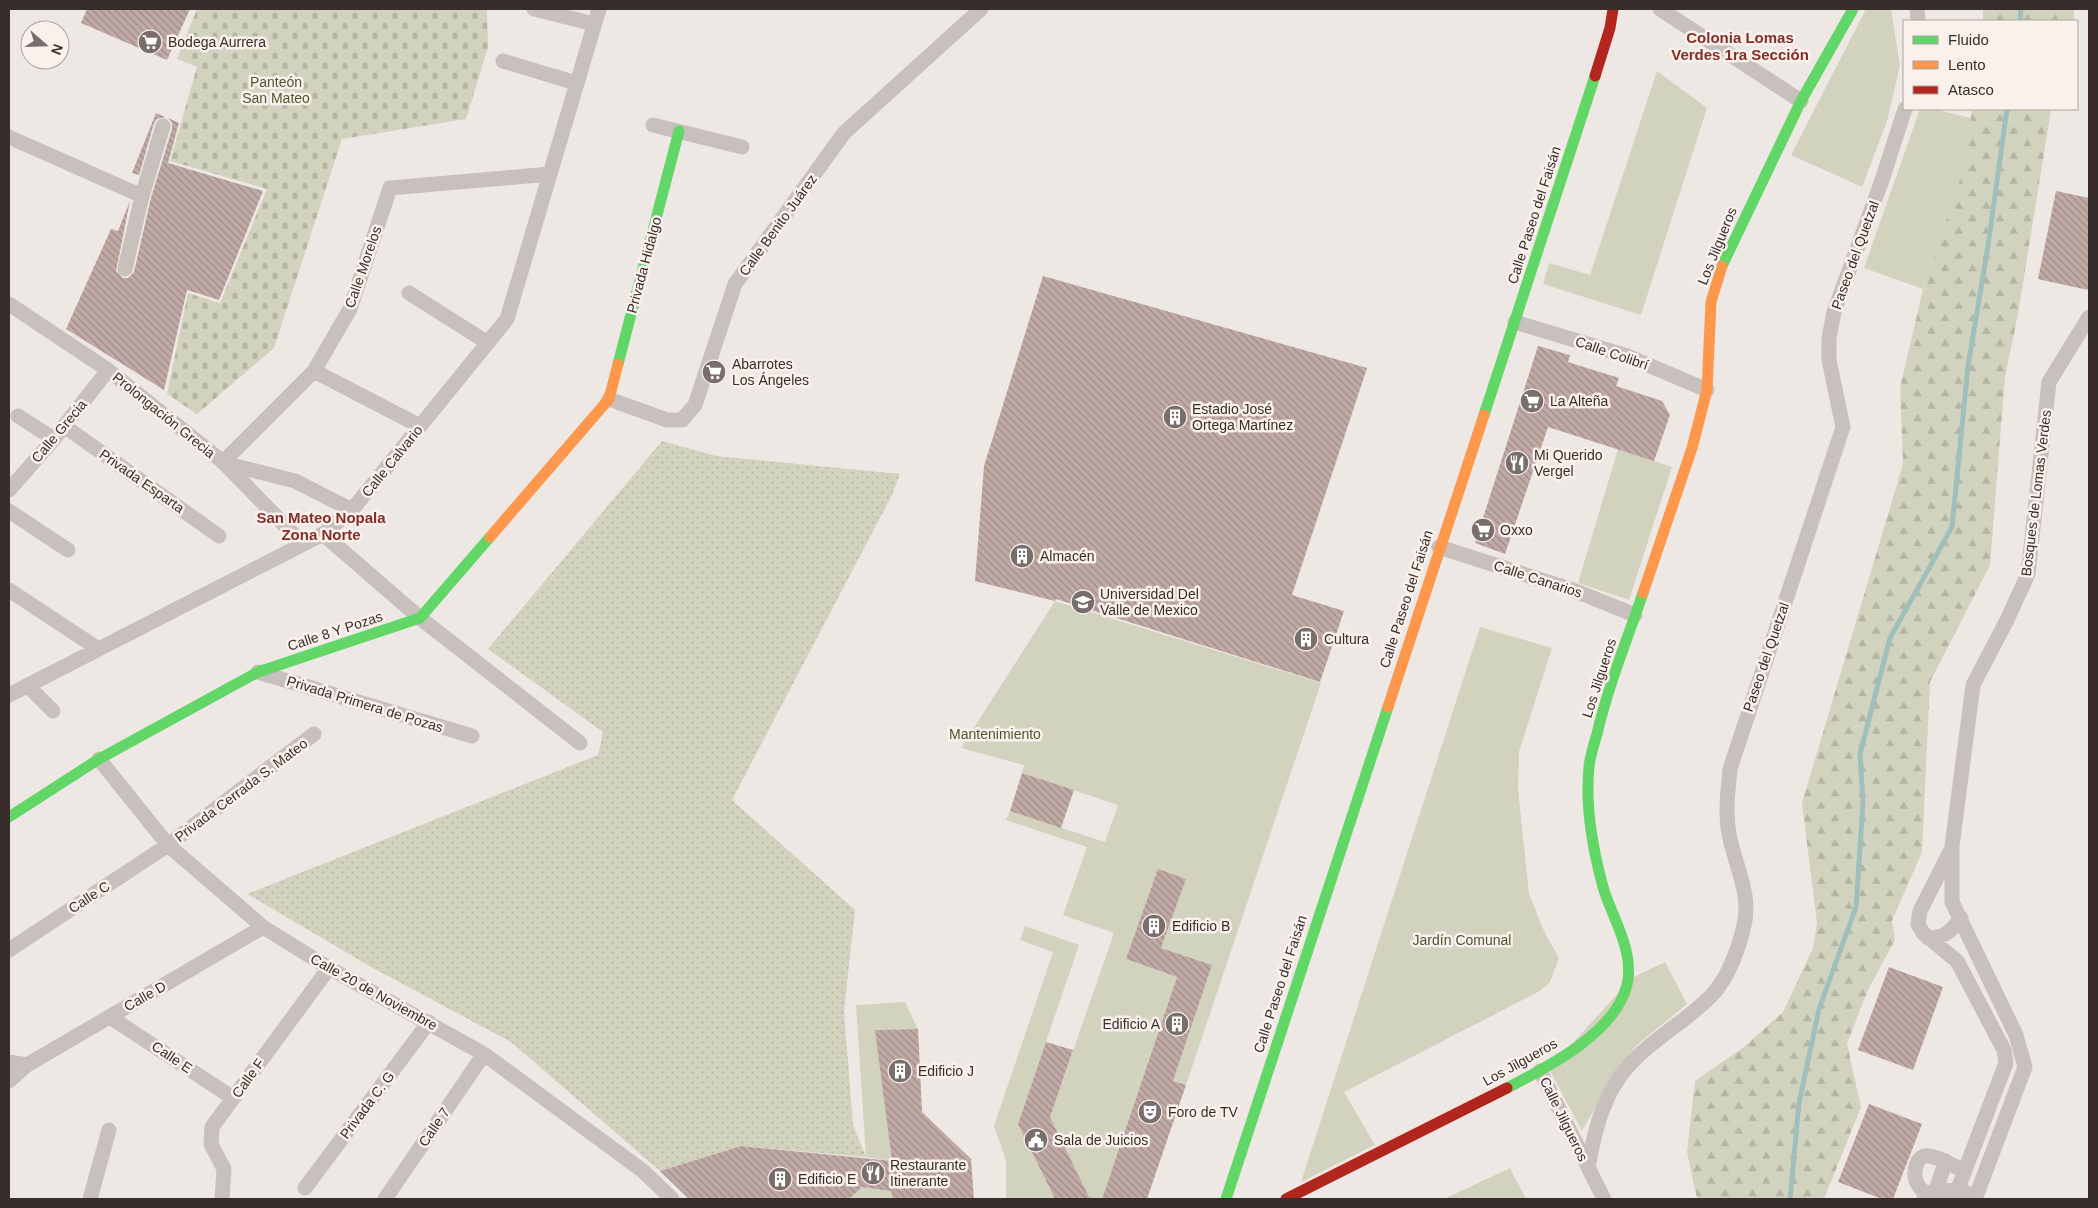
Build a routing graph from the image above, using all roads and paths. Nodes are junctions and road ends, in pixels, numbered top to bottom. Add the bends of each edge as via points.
1 (534, 9) edge
2 (599, 9) edge
3 (981, 9) edge
4 (1613, 9) edge
5 (1660, 9) edge
6 (1853, 9) edge
7 (594, 24) junction
8 (503, 62) dead end
9 (576, 83) junction
10 (1801, 101) junction
11 (1905, 110) edge
12 (653, 125) dead end
13 (163, 126) dead end
14 (679, 131) junction
15 (9, 137) edge
16 (742, 147) dead end
17 (550, 174) junction
18 (142, 196) junction
19 (125, 269) dead end
20 (410, 293) dead end
21 (9, 304) edge
22 (2089, 317) edge
23 (1515, 322) junction
24 (488, 342) junction
25 (108, 370) junction
26 (314, 371) junction
27 (1707, 390) junction
28 (609, 399) junction
29 (18, 416) dead end
30 (64, 426) junction
31 (420, 426) junction
32 (54, 439) junction
33 (223, 462) junction
34 (14, 476) edge
35 (9, 490) edge
36 (352, 510) junction
37 (9, 511) edge
38 (323, 534) junction
39 (219, 536) dead end
40 (303, 544) junction
41 (1439, 547) junction
42 (68, 550) dead end
43 (9, 590) edge
44 (1635, 615) junction
45 (420, 618) junction
46 (98, 648) junction
47 (258, 672) junction
48 (28, 686) junction
49 (9, 695) edge
50 (53, 710) dead end
51 (314, 734) dead end
52 (472, 736) dead end
53 (580, 742) dead end
54 (98, 759) junction
55 (9, 817) edge
56 (168, 845) junction
57 (1952, 846) junction
58 (1952, 902) junction
59 (1920, 911) junction
60 (1961, 918) junction
61 (263, 927) junction
62 (1928, 938) junction
63 (9, 950) edge
64 (329, 968) junction
65 (110, 1016) junction
66 (429, 1022) junction
67 (484, 1054) junction
68 (9, 1062) edge
69 (27, 1065) junction
70 (1540, 1071) junction
71 (9, 1081) edge
72 (1996, 1091) junction
73 (233, 1098) junction
74 (2014, 1098) junction
75 (109, 1130) dead end
76 (1946, 1161) junction
77 (1588, 1167) junction
78 (1965, 1171) junction
79 (305, 1188) dead end
80 (1956, 1194) edge
81 (1928, 1195) edge
82 (1975, 1198) edge
83 (90, 1199) edge
84 (222, 1199) edge
85 (385, 1199) edge
86 (672, 1199) edge
87 (1226, 1199) edge
88 (1286, 1199) edge
89 (1604, 1199) edge

1 - 7 street
2 - 7 street, Calle Calvario
3 - 28 street, Calle Benito Juárez via 838,141 736,284 695,405 682,420 667,420
4 - 23 street, Calle Paseo del Faisán via 1610,28
5 - 10 street
6 - 10 street, Los Jilgueros
7 - 9 street, Calle Calvario
8 - 9 street
9 - 17 street, Calle Calvario
10 - 27 street, Los Jilgueros via 1723,264 1711,302
11 - 77 street, Paseo del Quetzal via 1834,312 1829,360 1843,427 1730,769 1728,833 1748,905 1743,930 1723,981 1710,997 1649,1046 1621,1075 1594,1132
12 - 14 street
13 - 18 street
14 - 16 street
14 - 28 street, Privada Hidalgo
15 - 18 street
17 - 24 street, Calle Calvario via 508,319
17 - 26 street, Calle Morelos via 390,188 350,309
18 - 19 street
20 - 24 street
21 - 25 street, Prolongación Grecia
22 - 57 street, Bosques de Lomas Verdes via 2050,382 2028,574 2008,620 1973,685
23 - 27 street, Calle Colibrí via 1626,356
23 - 41 street, Calle Paseo del Faisán
24 - 31 street, Calle Calvario
25 - 30 street, Calle Grecia
25 - 33 street, Prolongación Grecia
26 - 31 street
26 - 33 street, Calle Morelos
27 - 44 street, Los Jilgueros via 1692,448
28 - 45 street
29 - 32 street
30 - 32 street, Calle Grecia
30 - 39 street, Privada Esparta
31 - 36 street, Calle Calvario
32 - 34 street, Calle Grecia
33 - 36 street via 295,481
33 - 40 street, Prolongación Grecia
34 - 35 street, Calle Grecia
36 - 38 street, Calle Calvario
37 - 42 street
38 - 40 street, Calle Calvario
38 - 45 street
40 - 46 street, Calle Calvario
41 - 44 street, Calle Canarios via 1573,590
41 - 87 street, Calle Paseo del Faisán
43 - 46 street
44 - 70 street, Los Jilgueros via 1602,712 1589,766 1593,837 1603,887 1626,950 1629,967 1626,985 1618,1006 1598,1031
45 - 47 street, Calle 8 Y Pozas
45 - 53 street
46 - 48 street, Calle Calvario
47 - 52 street, Privada Primera de Pozas
47 - 54 street, Calle 8 Y Pozas
48 - 49 street, Calle Calvario
48 - 50 street
51 - 56 street, Privada Cerrada S. Mateo
54 - 55 street, Calle 8 Y Pozas
54 - 56 street, Calle 20 de Noviembre
56 - 61 street, Calle 20 de Noviembre
56 - 63 street, Calle C
57 - 58 street, Bosques de Lomas Verdes
57 - 59 street, Bosques de Lomas Verdes
58 - 59 street via 1938,901
58 - 60 street, Bosques de Lomas Verdes
59 - 62 street via 1918,924
60 - 62 street via 1950,932 1940,938
60 - 74 street, Bosques de Lomas Verdes via 2016,1035 2026,1067
61 - 64 street, Calle 20 de Noviembre
61 - 65 street, Calle D
62 - 72 street via 1957,961 2004,1050 2006,1064
64 - 66 street, Calle 20 de Noviembre
64 - 73 street, Calle F
65 - 69 street, Calle D
65 - 73 street, Calle E
66 - 67 street, Calle 20 de Noviembre
66 - 79 street, Privada C. G
67 - 85 street, Calle 7
67 - 86 street, Calle 20 de Noviembre via 643,1171
68 - 69 street
69 - 71 street, Calle D
70 - 77 street, Calle Jilgueros
70 - 88 street, Los Jilgueros
72 - 74 street
72 - 78 street
73 - 84 street, Calle F via 212,1127 211,1144 224,1169
74 - 82 street, Bosques de Lomas Verdes
75 - 83 street
76 - 78 street
76 - 81 street
76 - 81 street via 1926,1156 1915,1166 1914,1176 1919,1188
77 - 89 street, Calle Jilgueros
78 - 80 street
80 - 81 street, Bosques de Lomas Verdes
80 - 82 street, Bosques de Lomas Verdes

